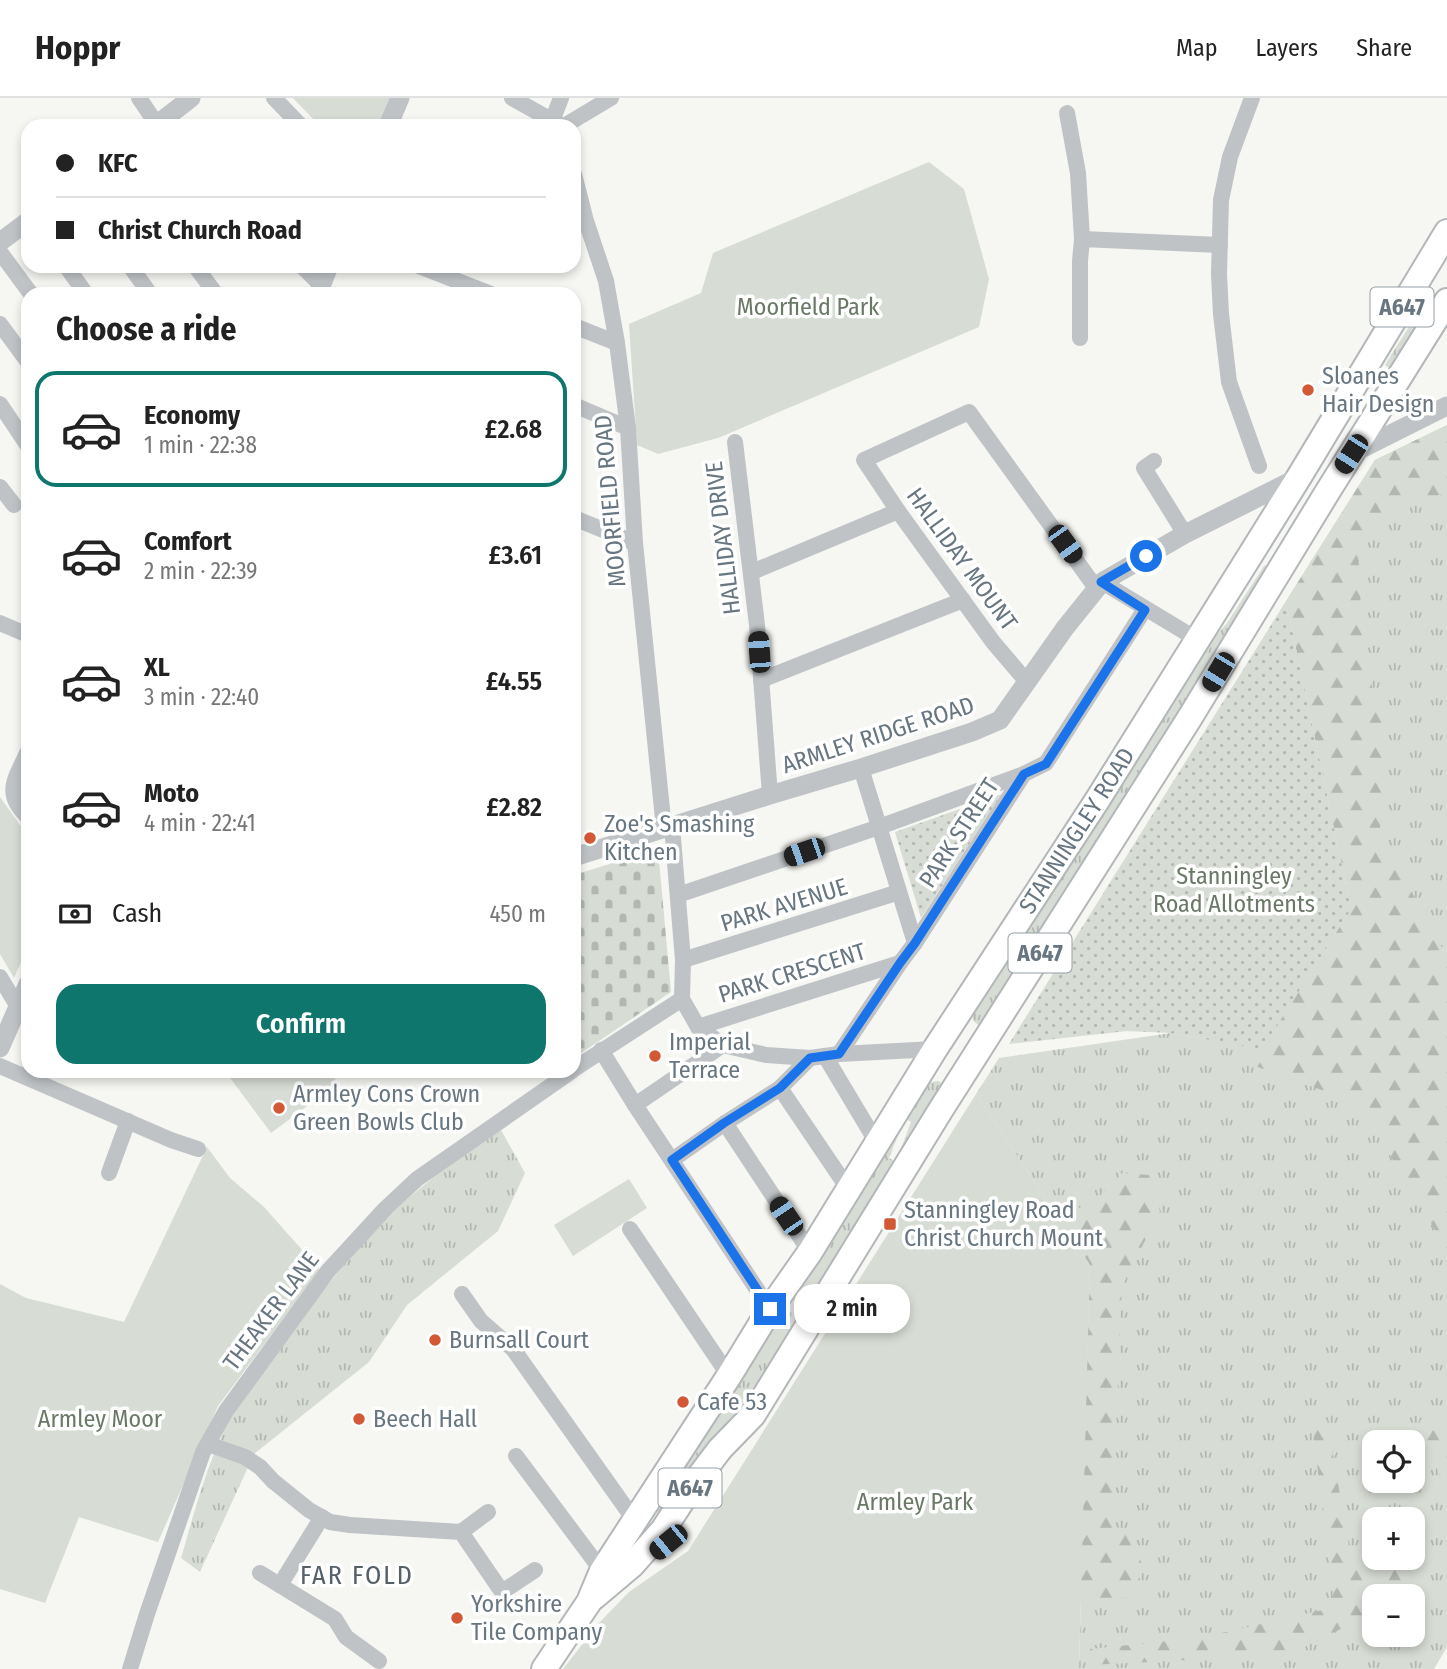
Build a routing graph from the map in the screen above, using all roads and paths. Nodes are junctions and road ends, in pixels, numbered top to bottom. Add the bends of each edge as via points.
1 (139, 98) edge
2 (191, 98) edge
3 (274, 98) edge
4 (400, 98) edge
5 (512, 98) edge
6 (561, 98) edge
7 (1252, 98) edge
8 (608, 99) edge
9 (1067, 113) dead end
10 (152, 119) edge
11 (166, 119) edge
12 (294, 119) edge
13 (391, 119) edge
14 (550, 119) edge
15 (559, 119) edge
16 (569, 119) edge
17 (581, 220) edge
18 (21, 226) edge
19 (1447, 232) edge
20 (1082, 239) junction
21 (0, 242) edge
22 (1220, 245) junction
23 (0, 252) edge
24 (437, 273) edge
25 (1447, 281) edge
26 (26, 287) edge
27 (473, 287) edge
28 (1409, 296) junction
29 (1447, 301) edge
30 (0, 324) edge
31 (581, 329) edge
32 (1080, 338) dead end
33 (617, 343) junction
34 (21, 352) edge
35 (0, 404) edge
36 (1447, 406) edge
37 (581, 408) edge
38 (1419, 419) junction
39 (1369, 425) junction
40 (628, 428) junction
41 (21, 436) edge
42 (735, 442) dead end
43 (1351, 454) junction
44 (1154, 461) dead end
45 (1259, 466) dead end
46 (1299, 477) junction
47 (0, 486) edge
48 (1328, 491) junction
49 (14, 505) dead end
50 (1242, 505) junction
51 (898, 511) junction
52 (1275, 516) junction
53 (581, 521) edge
54 (1185, 534) junction
55 (635, 543) junction
56 (751, 572) junction
57 (1099, 585) junction
58 (963, 600) junction
59 (1145, 610) junction
60 (0, 623) edge
61 (21, 632) edge
62 (1198, 640) junction
63 (761, 680) junction
64 (1027, 682) junction
65 (861, 768) junction
66 (21, 769) edge
67 (1024, 774) junction
68 (770, 795) junction
69 (21, 810) edge
70 (879, 827) junction
71 (668, 828) junction
72 (581, 855) edge
73 (900, 892) junction
74 (678, 895) junction
75 (915, 943) junction
76 (682, 960) junction
77 (900, 963) junction
78 (0, 977) edge
79 (682, 999) junction
80 (21, 1000) edge
81 (18, 1007) junction
82 (698, 1027) junction
83 (21, 1032) edge
84 (4, 1041) edge
85 (723, 1045) junction
86 (937, 1046) junction
87 (978, 1050) junction
88 (601, 1051) junction
89 (825, 1056) junction
90 (581, 1065) edge
91 (0, 1066) edge
92 (21, 1075) edge
93 (963, 1075) junction
94 (28, 1078) edge
95 (562, 1078) edge
96 (780, 1088) junction
97 (635, 1105) junction
98 (128, 1121) junction
99 (724, 1123) junction
100 (877, 1143) junction
101 (198, 1149) dead end
102 (672, 1160) junction
103 (108, 1173) dead end
104 (849, 1189) junction
105 (630, 1229) dead end
106 (810, 1252) junction
107 (462, 1294) dead end
108 (770, 1309) junction
109 (729, 1376) junction
110 (208, 1444) junction
111 (516, 1456) dead end
112 (488, 1512) dead end
113 (322, 1517) junction
114 (635, 1521) junction
115 (461, 1532) junction
116 (535, 1570) dead end
117 (602, 1572) junction
118 (260, 1573) dead end
119 (279, 1585) junction
120 (589, 1602) junction
121 (379, 1661) dead end
122 (130, 1669) edge
123 (544, 1669) edge

1 - 10 street
2 - 11 street
3 - 12 street
4 - 13 street
5 - 14 street
6 - 15 street
7 - 22 street via 1221,200
8 - 16 street
9 - 20 street via 1078,173
17 - 33 street, MOORFIELD ROAD via 606,281
18 - 21 street
19 - 28 main road, STANNINGLEY ROAD / A647
20 - 22 street
20 - 32 street
22 - 45 street via 1220,314 1229,383
23 - 26 street
24 - 27 street
25 - 28 main road via 1434,304 1426,306
28 - 46 main road, STANNINGLEY ROAD / A647
29 - 39 main road, STANNINGLEY ROAD / A647
30 - 34 street
31 - 33 street
33 - 40 street, MOORFIELD ROAD
35 - 41 street
36 - 38 street
37 - 40 street
38 - 39 street
38 - 43 street
39 - 43 main road, STANNINGLEY ROAD / A647
39 - 46 main road via 1344,429
40 - 55 street, MOORFIELD ROAD
42 - 56 street, HALLIDAY DRIVE
43 - 48 main road, STANNINGLEY ROAD / A647
44 - 54 street via 1144,468
46 - 50 street, ARMLEY RIDGE ROAD
46 - 52 main road, STANNINGLEY ROAD / A647
47 - 49 street
48 - 52 main road
48 - 87 main road, STANNINGLEY ROAD / A647
50 - 52 street
50 - 54 street, ARMLEY RIDGE ROAD
51 - 56 street
51 - 57 street, HALLIDAY MOUNT via 864,460 969,412
51 - 58 street, HALLIDAY MOUNT
52 - 62 main road, STANNINGLEY ROAD / A647
53 - 55 street
54 - 57 street, ARMLEY RIDGE ROAD
55 - 71 street, MOORFIELD ROAD
56 - 63 street, HALLIDAY DRIVE
57 - 59 street
57 - 64 street, ARMLEY RIDGE ROAD
58 - 63 street
58 - 64 street, HALLIDAY MOUNT
59 - 62 street
59 - 67 street, PARK STREET via 1046,764
60 - 61 street
62 - 86 main road, STANNINGLEY ROAD / A647
63 - 68 street, HALLIDAY DRIVE
64 - 65 street, ARMLEY RIDGE ROAD via 1000,720
65 - 68 street, ARMLEY RIDGE ROAD
65 - 70 street
66 - 69 street via 13,798
67 - 70 street
67 - 75 street, PARK STREET
68 - 71 street, ARMLEY RIDGE ROAD
70 - 73 street
70 - 74 street
71 - 72 street, ARMLEY RIDGE ROAD
71 - 74 street, MOORFIELD ROAD
73 - 75 street
73 - 76 street, PARK AVENUE
74 - 76 street, MOORFIELD ROAD
75 - 77 street, PARK STREET
76 - 79 street, MOORFIELD ROAD
77 - 82 street, PARK CRESCENT
77 - 89 street, PARK STREET
78 - 81 street
79 - 82 street, MOORFIELD ROAD
79 - 88 street, THEAKER LANE
80 - 81 street
81 - 84 street
82 - 85 street, MOORFIELD ROAD
83 - 84 street
85 - 89 street, MOORFIELD ROAD via 766,1055
85 - 97 street
86 - 87 main road via 968,1036
86 - 89 street, MOORFIELD ROAD
86 - 93 main road via 944,1071
86 - 100 main road, STANNINGLEY ROAD / A647
87 - 93 main road, STANNINGLEY ROAD / A647
88 - 90 street, THEAKER LANE
88 - 97 street
89 - 96 street, PARK STREET
89 - 100 street
91 - 92 street
93 - 120 main road, STANNINGLEY ROAD / A647 via 753,1415 720,1449 663,1530
94 - 98 street
95 - 110 street, THEAKER LANE via 417,1179 385,1209 328,1271 226,1411
96 - 99 street, PARK STREET
96 - 104 street
97 - 102 street
98 - 101 street
98 - 103 street
99 - 102 street, PARK STREET
99 - 106 street
100 - 104 main road, STANNINGLEY ROAD / A647
102 - 108 street
104 - 106 main road, STANNINGLEY ROAD / A647
105 - 109 street
106 - 108 main road, STANNINGLEY ROAD / A647
107 - 114 street via 481,1321 513,1349
108 - 109 main road, STANNINGLEY ROAD / A647
109 - 114 main road, STANNINGLEY ROAD / A647
110 - 113 street via 244,1457
110 - 122 street, THEAKER LANE
111 - 117 street
112 - 115 street
113 - 115 street via 350,1525
113 - 119 street
114 - 117 main road, STANNINGLEY ROAD / A647
115 - 116 street via 502,1592
117 - 120 main road, STANNINGLEY ROAD / A647
118 - 119 street
119 - 121 street via 335,1619 346,1637
120 - 123 main road, STANNINGLEY ROAD / A647

